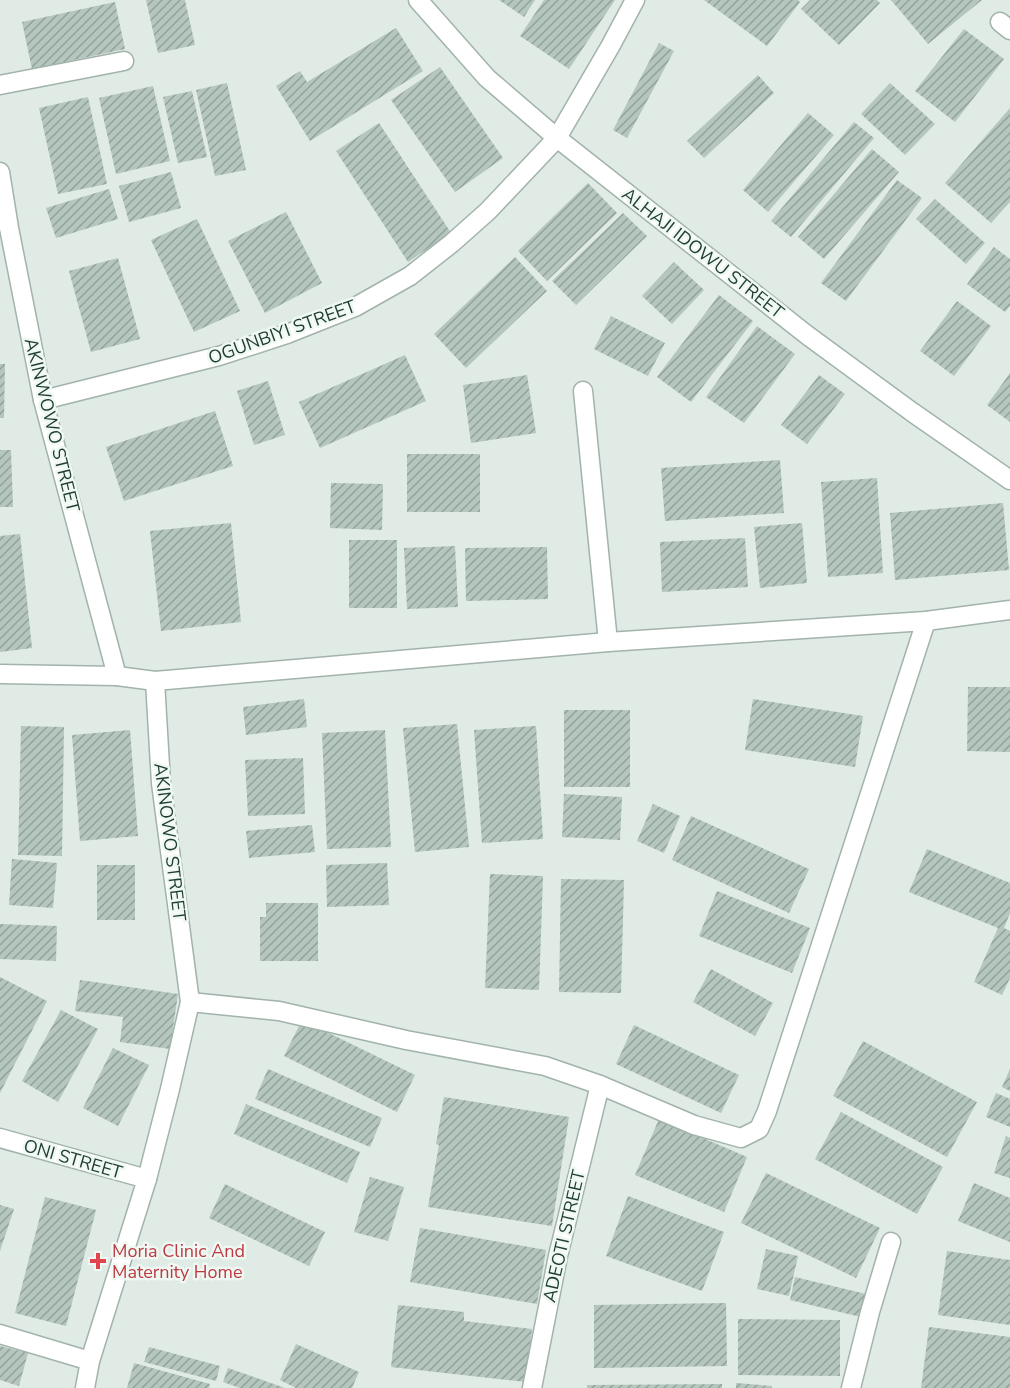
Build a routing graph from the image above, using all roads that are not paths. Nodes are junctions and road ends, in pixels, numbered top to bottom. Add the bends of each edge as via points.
1 (418, 0) edge
2 (635, 0) edge
3 (124, 61) dead end
4 (0, 85) edge
5 (557, 138) junction
6 (0, 172) edge
7 (583, 391) dead end
8 (43, 400) junction
9 (1010, 480) edge
10 (1010, 610) edge
11 (926, 621) junction
12 (608, 642) junction
13 (0, 674) edge
14 (117, 676) junction
15 (155, 681) junction
16 (190, 1002) junction
17 (600, 1085) junction
18 (0, 1138) edge
19 (147, 1179) junction
20 (891, 1242) dead end
21 (0, 1334) edge
22 (90, 1361) junction
23 (85, 1388) edge
24 (532, 1388) edge
25 (851, 1388) edge

1 - 5 street, ALHAJI IDOWU STREET via 487,78
2 - 5 street, OGUNBIYI STREET
3 - 4 street
5 - 8 street, OGUNBIYI STREET via 452,243 410,276 355,307 219,356
5 - 9 street, ALHAJI IDOWU STREET via 807,335
6 - 8 street, AKINWOWO STREET
7 - 12 street
8 - 14 street, AKINWOWO STREET
10 - 11 street
11 - 12 street
11 - 17 street via 759,1129 741,1138 694,1125
12 - 15 street
13 - 14 street
14 - 15 street
15 - 16 street, AKINOWO STREET via 161,783
16 - 17 street via 279,1011 545,1066
16 - 19 street
17 - 24 street, ADEOTI STREET via 558,1256
18 - 19 street, ONI STREET
19 - 22 street
20 - 25 street
21 - 22 street
22 - 23 street

